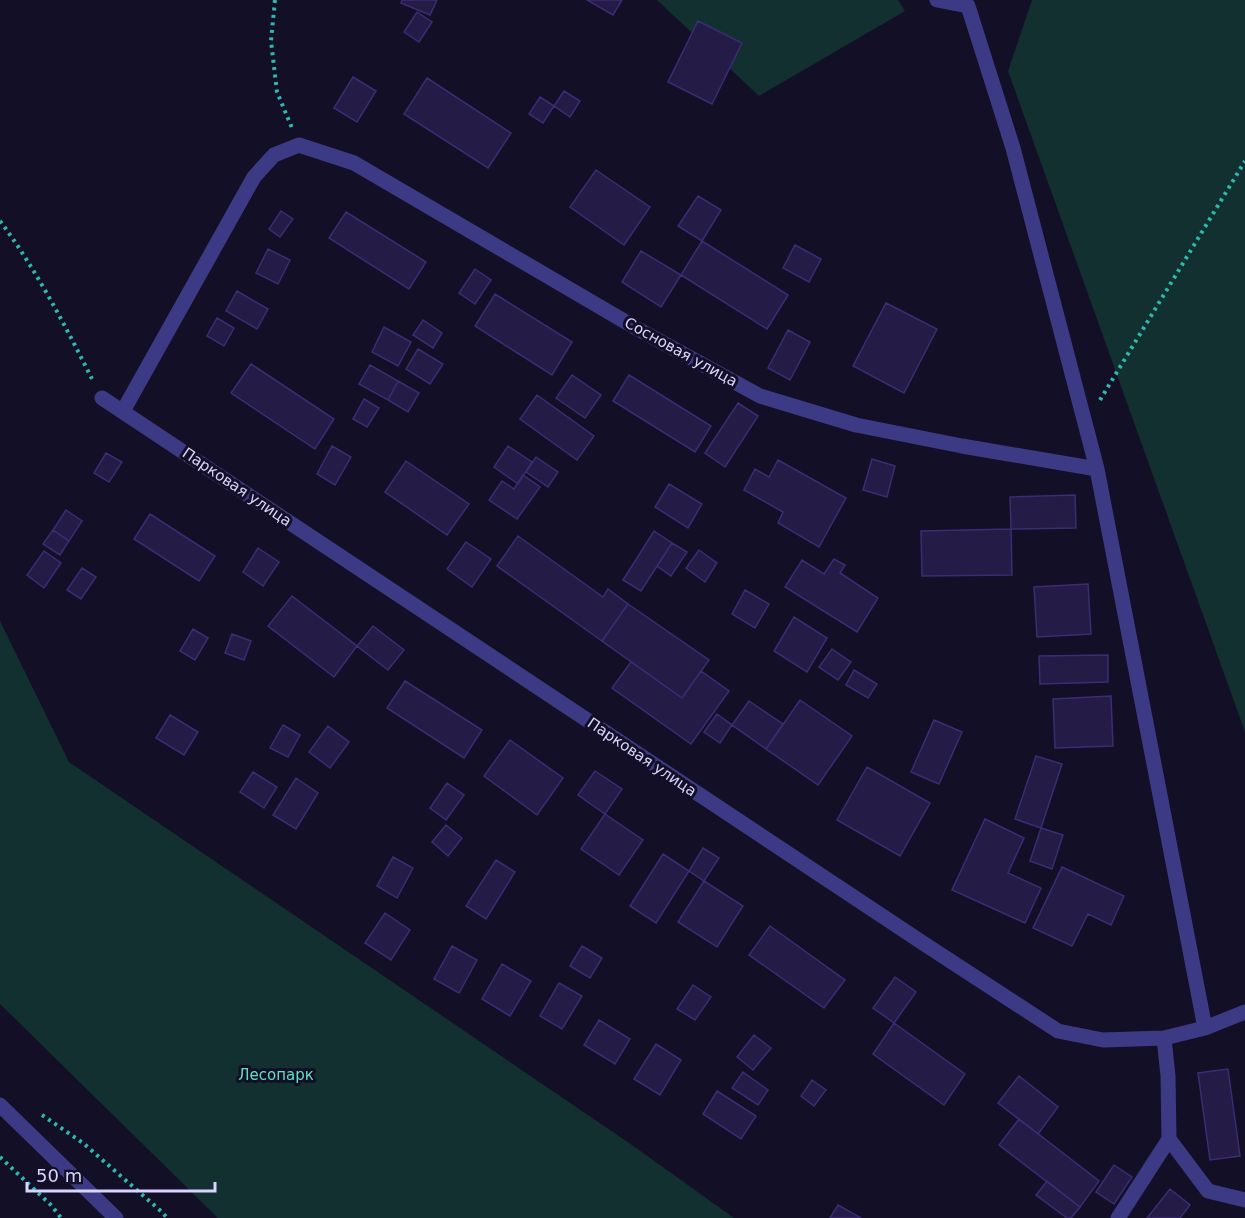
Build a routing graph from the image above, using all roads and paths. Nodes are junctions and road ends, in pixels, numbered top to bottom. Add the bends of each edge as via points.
1 (275, 0) edge
2 (937, 0) edge
3 (299, 145) junction
4 (1245, 160) edge
5 (0, 221) edge
6 (102, 398) joint
7 (123, 411) junction
8 (1085, 423) junction
9 (1097, 469) junction
10 (1245, 1012) edge
11 (1205, 1028) junction
12 (1164, 1038) junction
13 (0, 1105) edge
14 (37, 1112) dead end
15 (1169, 1139) junction
16 (0, 1157) edge
17 (1245, 1200) edge
18 (61, 1218) edge
19 (116, 1218) edge
20 (167, 1218) edge
21 (1118, 1218) edge

1 - 3 path via 271,41 277,92
2 - 8 street via 968,6 1013,148
3 - 7 street via 274,155 254,177
3 - 9 street, Сосновая улица via 354,163 760,396 856,425
4 - 8 path
5 - 6 path via 65,326
6 - 7 street, Парковая улица
7 - 12 street, Парковая улица via 1058,1031 1103,1040
8 - 9 street
9 - 11 street
10 - 11 street, Парковая улица
11 - 12 street, Парковая улица
12 - 15 street
13 - 19 street
14 - 20 path via 83,1143
15 - 17 street via 1208,1191
15 - 21 street
16 - 18 path

